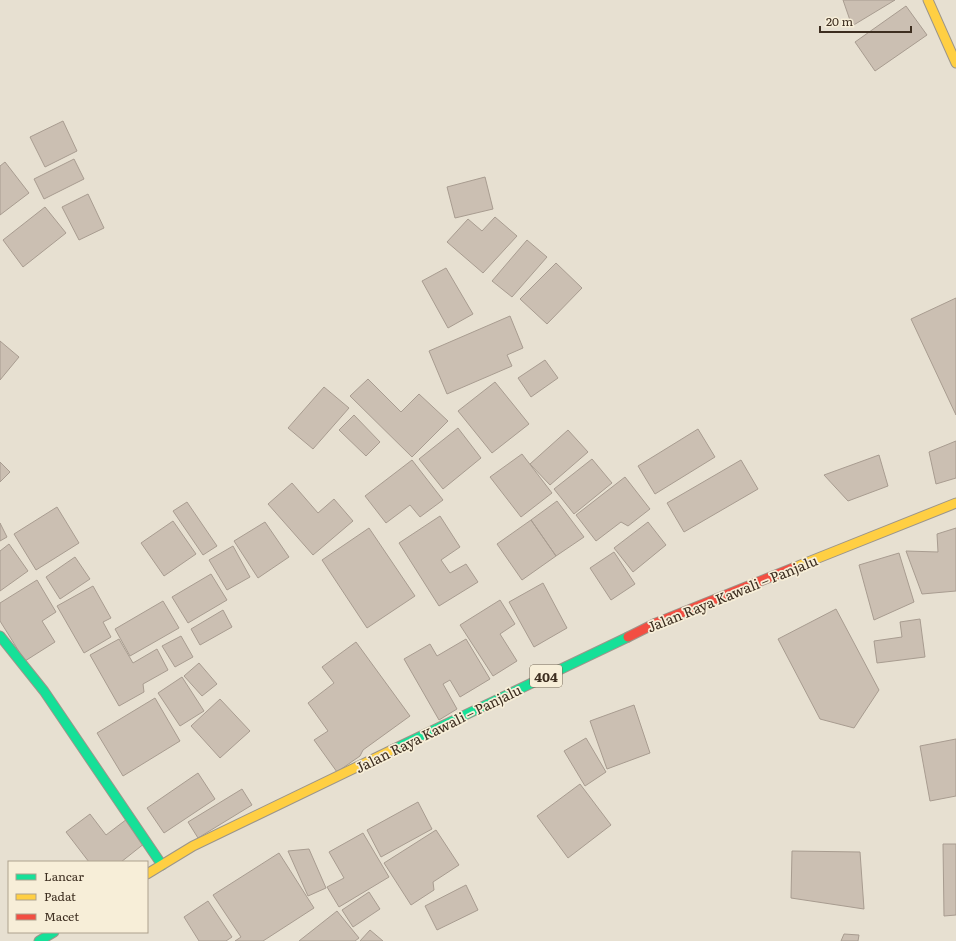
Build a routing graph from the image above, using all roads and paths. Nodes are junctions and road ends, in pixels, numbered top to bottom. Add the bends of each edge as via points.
1 (928, 0) edge
2 (956, 63) edge
3 (956, 502) edge
4 (0, 636) edge
5 (162, 865) junction
6 (148, 873) edge
7 (52, 933) edge
8 (39, 941) edge

1 - 2 main road
3 - 5 main road, Jalan Raya Kawali – Panjalu / 404 via 656,623 193,846
4 - 5 main road via 44,691
5 - 6 main road, Jalan Raya Kawali – Panjalu / 404
7 - 8 main road

